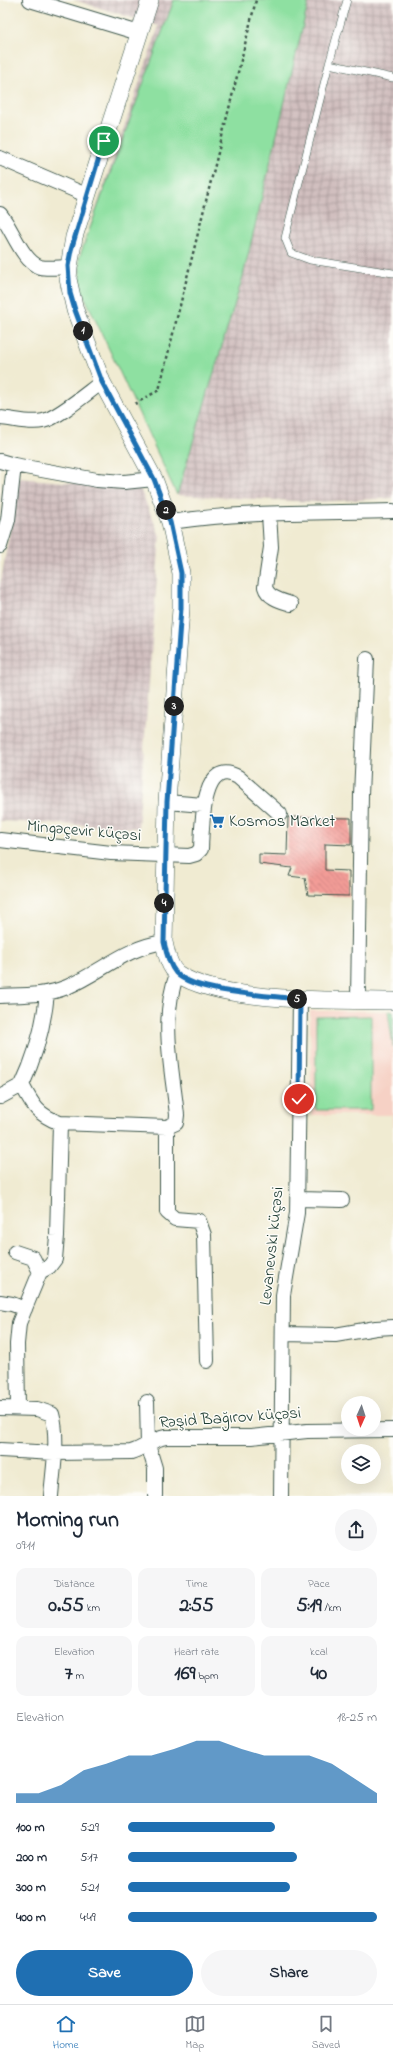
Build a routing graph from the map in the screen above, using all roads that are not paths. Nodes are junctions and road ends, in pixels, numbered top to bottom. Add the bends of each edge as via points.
1 (30, 0) edge
2 (150, 0) edge
3 (347, 0) edge
4 (139, 33) junction
5 (329, 64) junction
6 (393, 78) edge
7 (0, 158) edge
8 (86, 195) junction
9 (0, 214) edge
10 (68, 266) junction
11 (393, 273) edge
12 (102, 382) junction
13 (0, 418) edge
14 (0, 461) edge
15 (14, 466) junction
16 (154, 479) junction
17 (393, 511) edge
18 (269, 514) junction
19 (170, 522) junction
20 (0, 546) edge
21 (291, 604) dead end
22 (367, 659) dead end
23 (167, 802) junction
24 (203, 805) junction
25 (280, 814) dead end
26 (0, 840) edge
27 (165, 856) junction
28 (164, 942) junction
29 (177, 974) junction
30 (48, 993) junction
31 (0, 996) edge
32 (300, 999) junction
33 (358, 1000) junction
34 (393, 1001) edge
35 (22, 1085) junction
36 (0, 1097) edge
37 (60, 1123) junction
38 (167, 1127) junction
39 (298, 1199) junction
40 (342, 1200) dead end
41 (15, 1252) dead end
42 (40, 1272) junction
43 (0, 1302) edge
44 (25, 1309) junction
45 (393, 1327) edge
46 (283, 1334) junction
47 (206, 1360) dead end
48 (147, 1402) dead end
49 (0, 1408) edge
50 (18, 1408) junction
51 (393, 1430) edge
52 (282, 1434) junction
53 (148, 1445) junction
54 (0, 1450) edge
55 (54, 1453) junction
56 (51, 1496) edge
57 (155, 1496) edge
58 (281, 1496) edge

1 - 4 street
2 - 4 street
3 - 5 lane
4 - 8 street
5 - 6 lane
5 - 11 lane via 285,238 291,253 310,260
7 - 8 street
8 - 10 street
9 - 10 street via 26,256 33,262 40,267
10 - 12 street via 70,293
12 - 13 street via 44,421
12 - 16 street
14 - 15 street
15 - 16 street via 96,480 124,482
15 - 20 street via 8,520
16 - 19 street
17 - 18 street
18 - 19 street
18 - 21 street via 271,548 266,592
19 - 23 street via 181,573 181,608
22 - 33 street via 361,795
23 - 24 street
23 - 27 street
24 - 25 street via 212,781 221,775 232,773
24 - 27 street, Mingəçevir küçəsi via 201,849 189,856
26 - 27 street, Mingəçevir küçəsi via 79,851
27 - 28 street
28 - 29 street via 170,964
28 - 30 street via 146,944 130,951 67,987
29 - 32 street via 217,989
29 - 38 street via 171,992 167,1023 177,1115 176,1123
30 - 31 street
30 - 35 street via 34,1060
32 - 33 street
32 - 39 street, Levanevski küçəsi
33 - 34 street
35 - 36 street
35 - 37 street via 38,1111
37 - 38 street
37 - 42 street via 55,1259 49,1267
38 - 47 street via 167,1212 175,1219 199,1221 204,1235
39 - 40 street
39 - 46 street, Levanevski küçəsi via 298,1213 283,1295
41 - 42 street via 33,1258
42 - 44 street
43 - 44 street
44 - 50 street via 19,1323 17,1344
45 - 46 street via 335,1334
46 - 52 street, Levanevski küçəsi
48 - 53 street
49 - 50 street
50 - 55 street via 44,1410 52,1414
51 - 52 street, Rəşid Bağırov küçəsi via 307,1431
52 - 53 street, Rəşid Bağırov küçəsi via 166,1437 156,1438
52 - 58 street, Levanevski küçəsi
53 - 55 street, Rəşid Bağırov küçəsi via 131,1452
53 - 57 street via 155,1468
54 - 55 street, Rəşid Bağırov küçəsi
55 - 56 street

